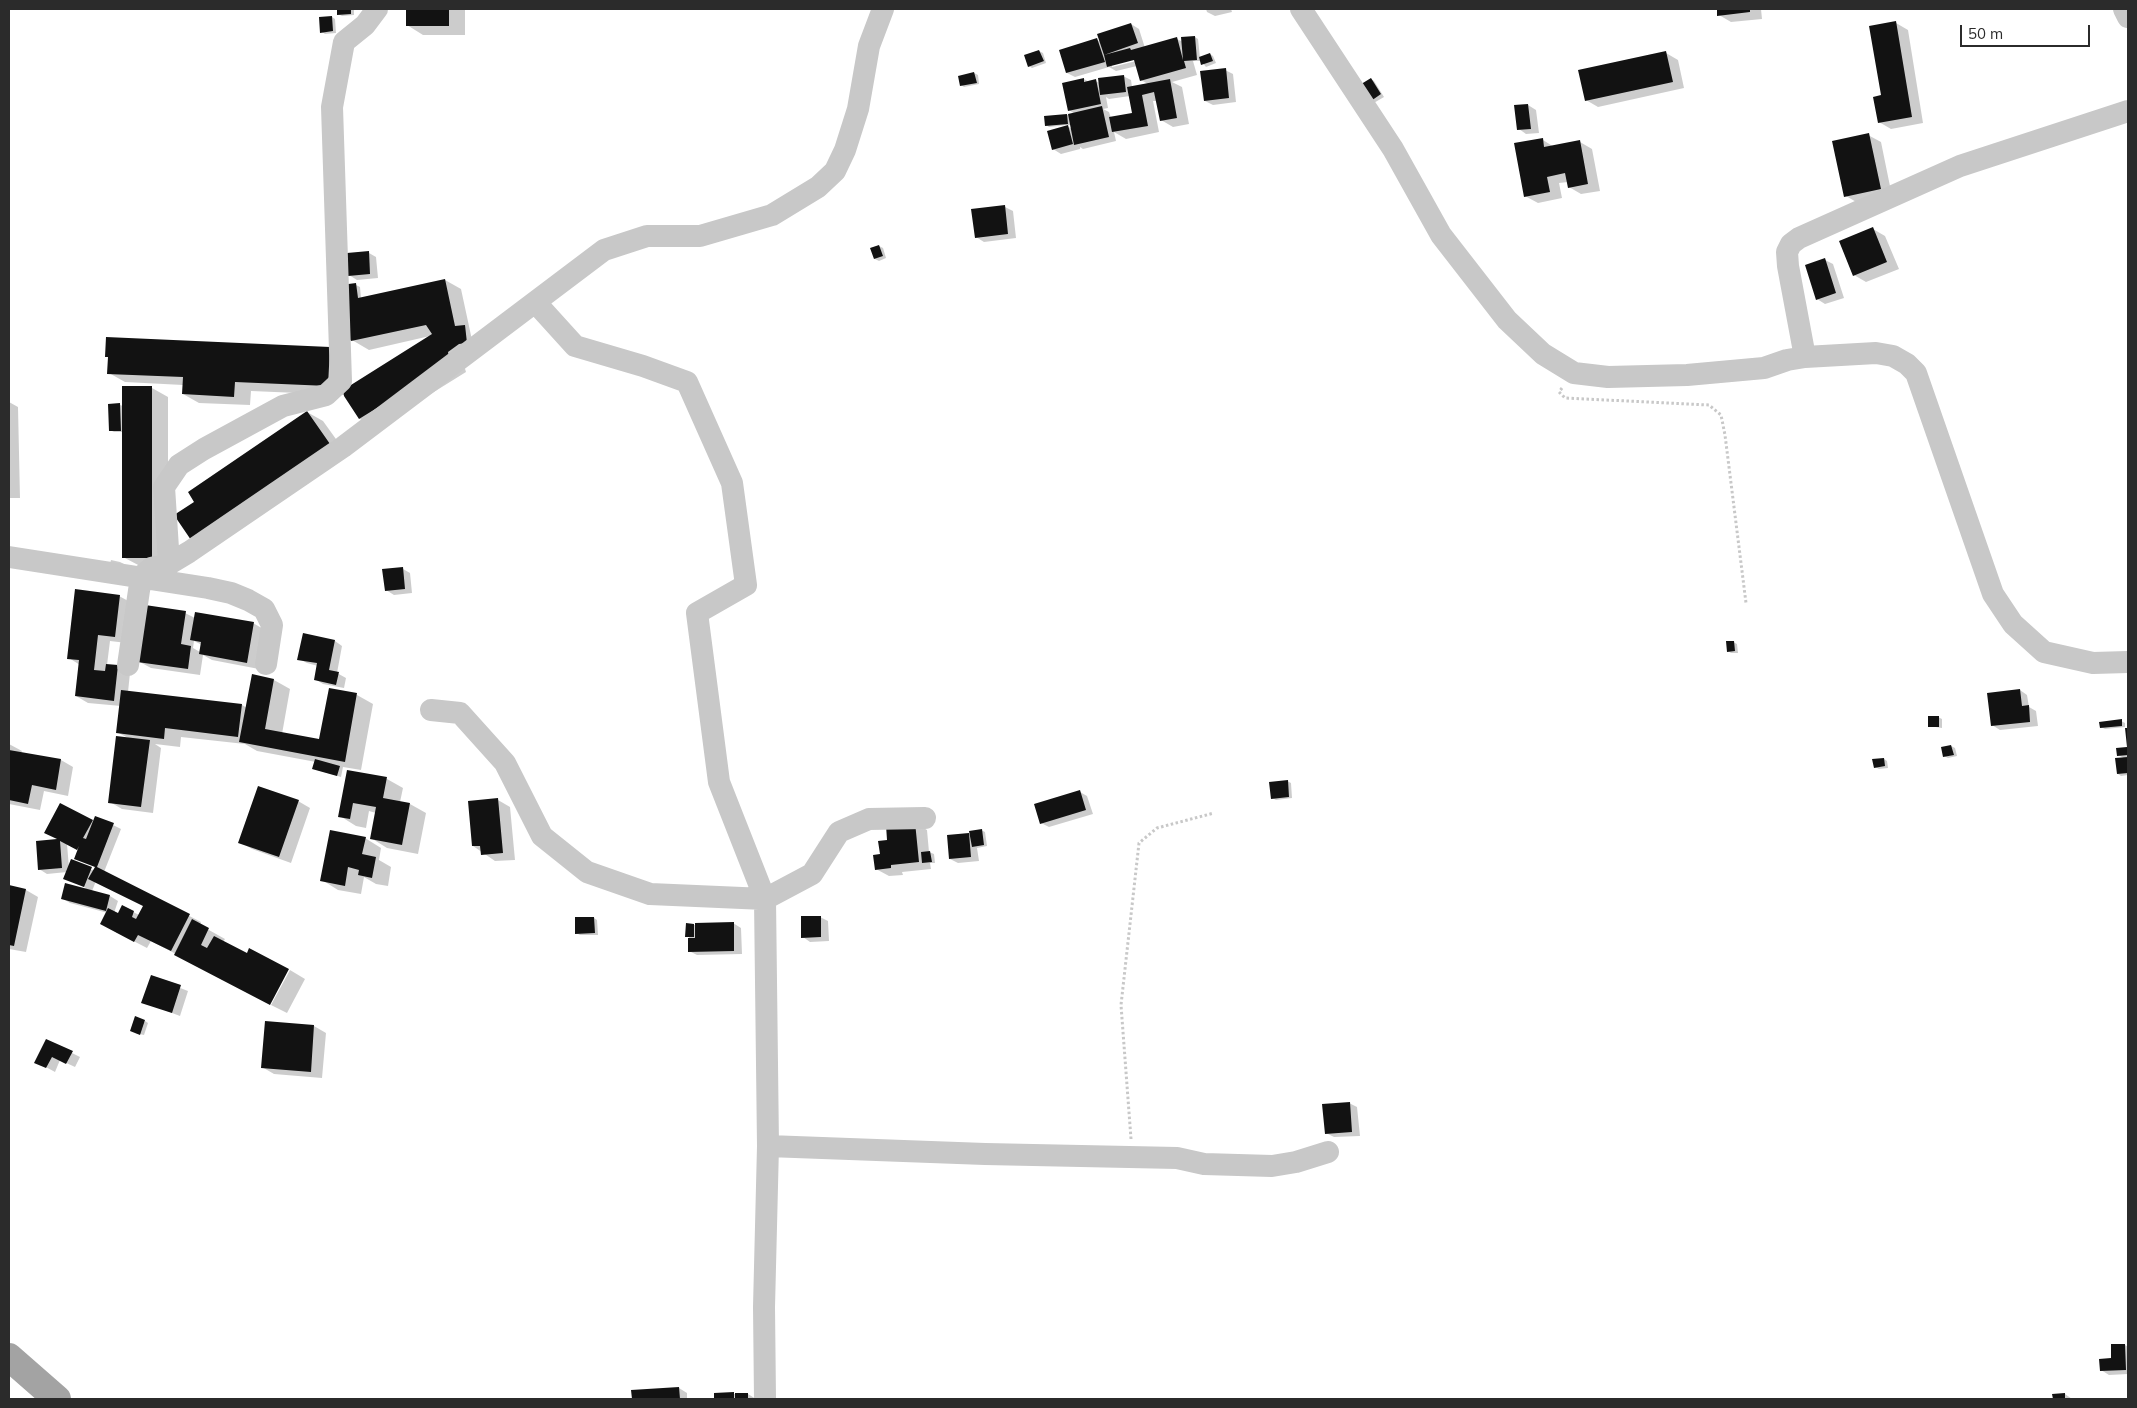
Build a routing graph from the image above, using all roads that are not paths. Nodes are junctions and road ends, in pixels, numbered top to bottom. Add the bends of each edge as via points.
1 (377, 9) edge
2 (883, 9) edge
3 (1301, 9) edge
4 (2124, 9) edge
5 (2128, 17) edge
6 (2128, 111) edge
7 (536, 303) junction
8 (1805, 357) junction
9 (9, 557) edge
10 (168, 564) junction
11 (141, 577) junction
12 (2128, 662) edge
13 (266, 664) dead end
14 (128, 665) dead end
15 (431, 710) dead end
16 (925, 818) dead end
17 (765, 898) junction
18 (768, 1146) junction
19 (1328, 1152) dead end
20 (9, 1357) edge
21 (57, 1399) edge
22 (765, 1399) edge

1 - 10 street via 365,25 344,42 332,107 341,381 326,395 283,406 179,465 164,487
2 - 7 street via 869,46 858,109 846,150 835,171 818,187 772,215 700,236 647,236 604,250
3 - 8 street via 1393,149 1441,235 1506,320 1543,354 1574,374 1608,377 1764,368
4 - 5 street
6 - 8 street via 1960,166 1791,244 1787,252 1788,266
7 - 10 street via 343,447
7 - 17 street via 575,346 687,382 732,483 746,585 697,613 719,782
8 - 12 street via 1876,353 1893,356 1907,364 1916,373 1993,594 2014,624 2044,652 2093,663
9 - 11 street
10 - 11 street via 151,568
11 - 13 street via 231,593 264,609 272,625
11 - 14 street
15 - 17 street via 460,713 505,763 542,836 587,872 650,894
16 - 17 street via 869,820 839,832 812,874
17 - 18 street
18 - 19 street via 1177,1158 1204,1164 1272,1166
18 - 22 street
20 - 21 main road

